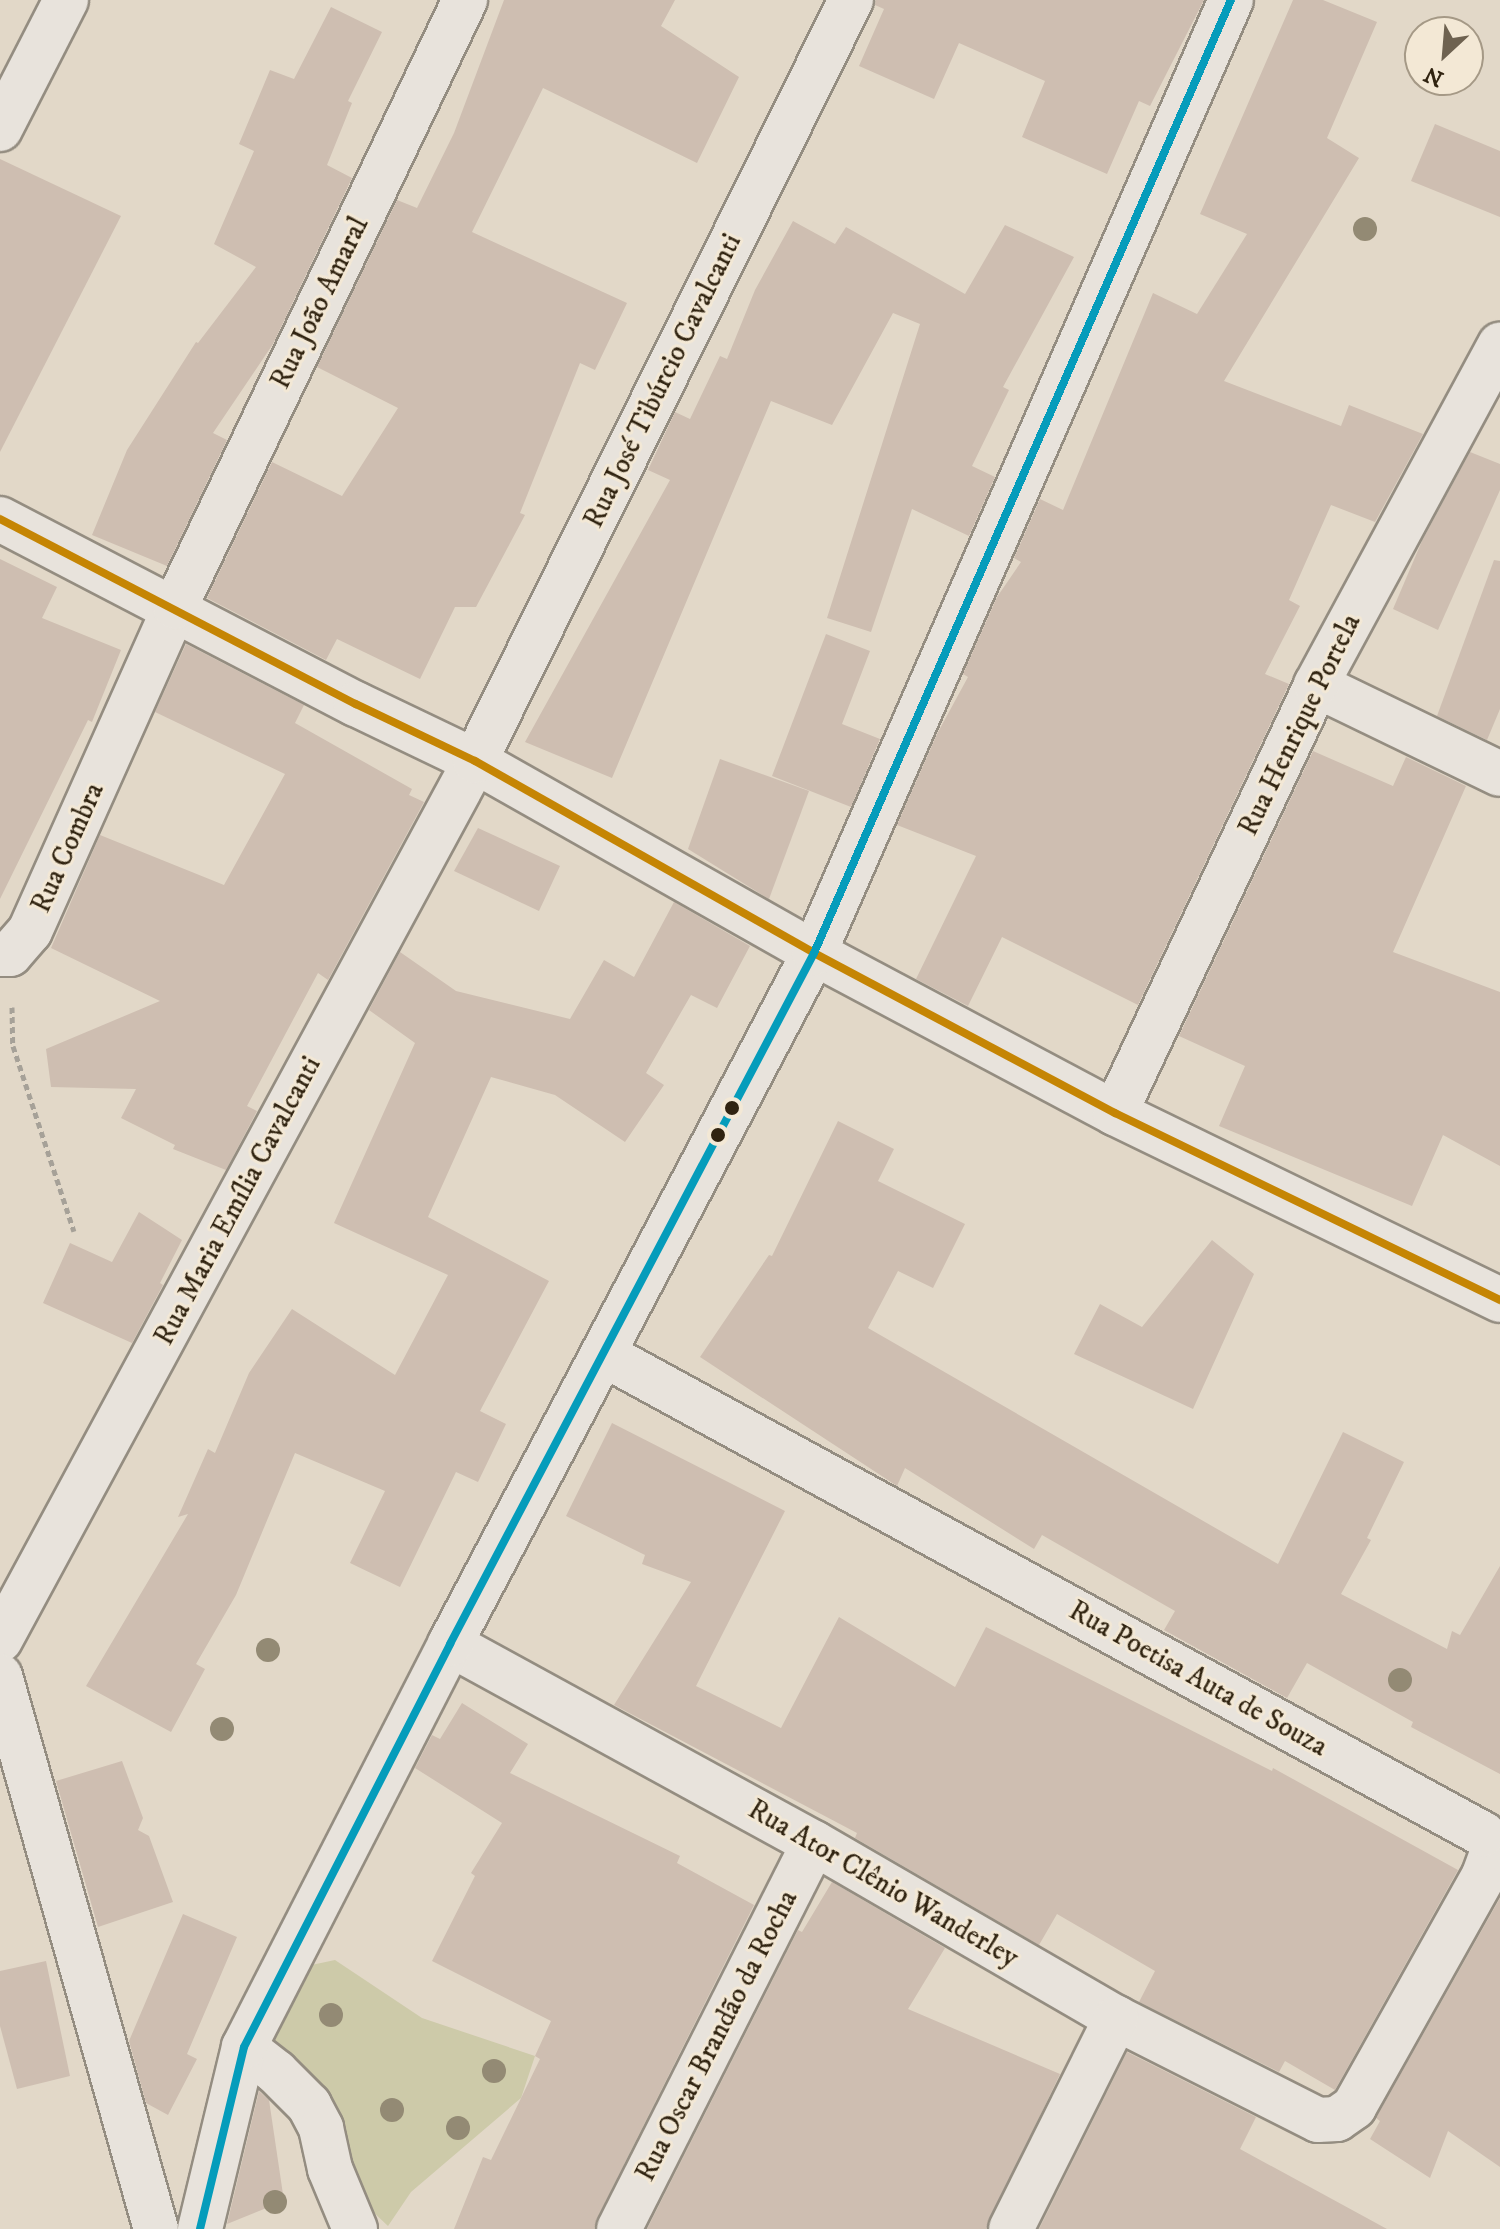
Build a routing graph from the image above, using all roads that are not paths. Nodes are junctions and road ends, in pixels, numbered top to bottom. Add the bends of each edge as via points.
1 (66, 0) edge
2 (465, 0) edge
3 (851, 0) edge
4 (1231, 0) edge
5 (0, 129) edge
6 (1500, 345) edge
7 (0, 519) edge
8 (175, 607) junction
9 (1316, 685) junction
10 (475, 761) junction
11 (1500, 774) edge
12 (814, 953) junction
13 (5, 954) edge
14 (1115, 1113) junction
15 (1500, 1300) edge
16 (603, 1354) junction
17 (0, 1640) edge
18 (450, 1644) junction
19 (0, 1676) edge
20 (814, 1843) junction
21 (1116, 2018) junction
22 (244, 2047) junction
23 (1318, 2120) joint
24 (156, 2229) edge
25 (200, 2229) edge
26 (355, 2229) edge
27 (619, 2229) edge
28 (1011, 2229) edge

1 - 5 street
2 - 8 street, Rua João Amaral
3 - 10 street, Rua José Tibúrcio Cavalcanti
4 - 12 street
6 - 9 street, Rua Henrique Portela
7 - 8 street
8 - 10 street
8 - 13 street, Rua Combra via 30,931
9 - 11 street
9 - 14 street, Rua Henrique Portela
10 - 12 street
10 - 17 street, Rua Maria Emília Cavalcanti
12 - 14 street
12 - 16 street
14 - 15 street
16 - 18 street
16 - 23 street, Rua Poetisa Auta de Souza via 1483,1834 1494,1847 1488,1867 1354,2107 1337,2119
18 - 20 street, Rua Ator Clênio Wanderley
18 - 22 street
19 - 24 street
20 - 21 street, Rua Ator Clênio Wanderley
20 - 27 street, Rua Oscar Brandão da Rocha
21 - 23 street, Rua Ator Clênio Wanderley
21 - 28 street
22 - 25 street
22 - 26 street via 309,2105

